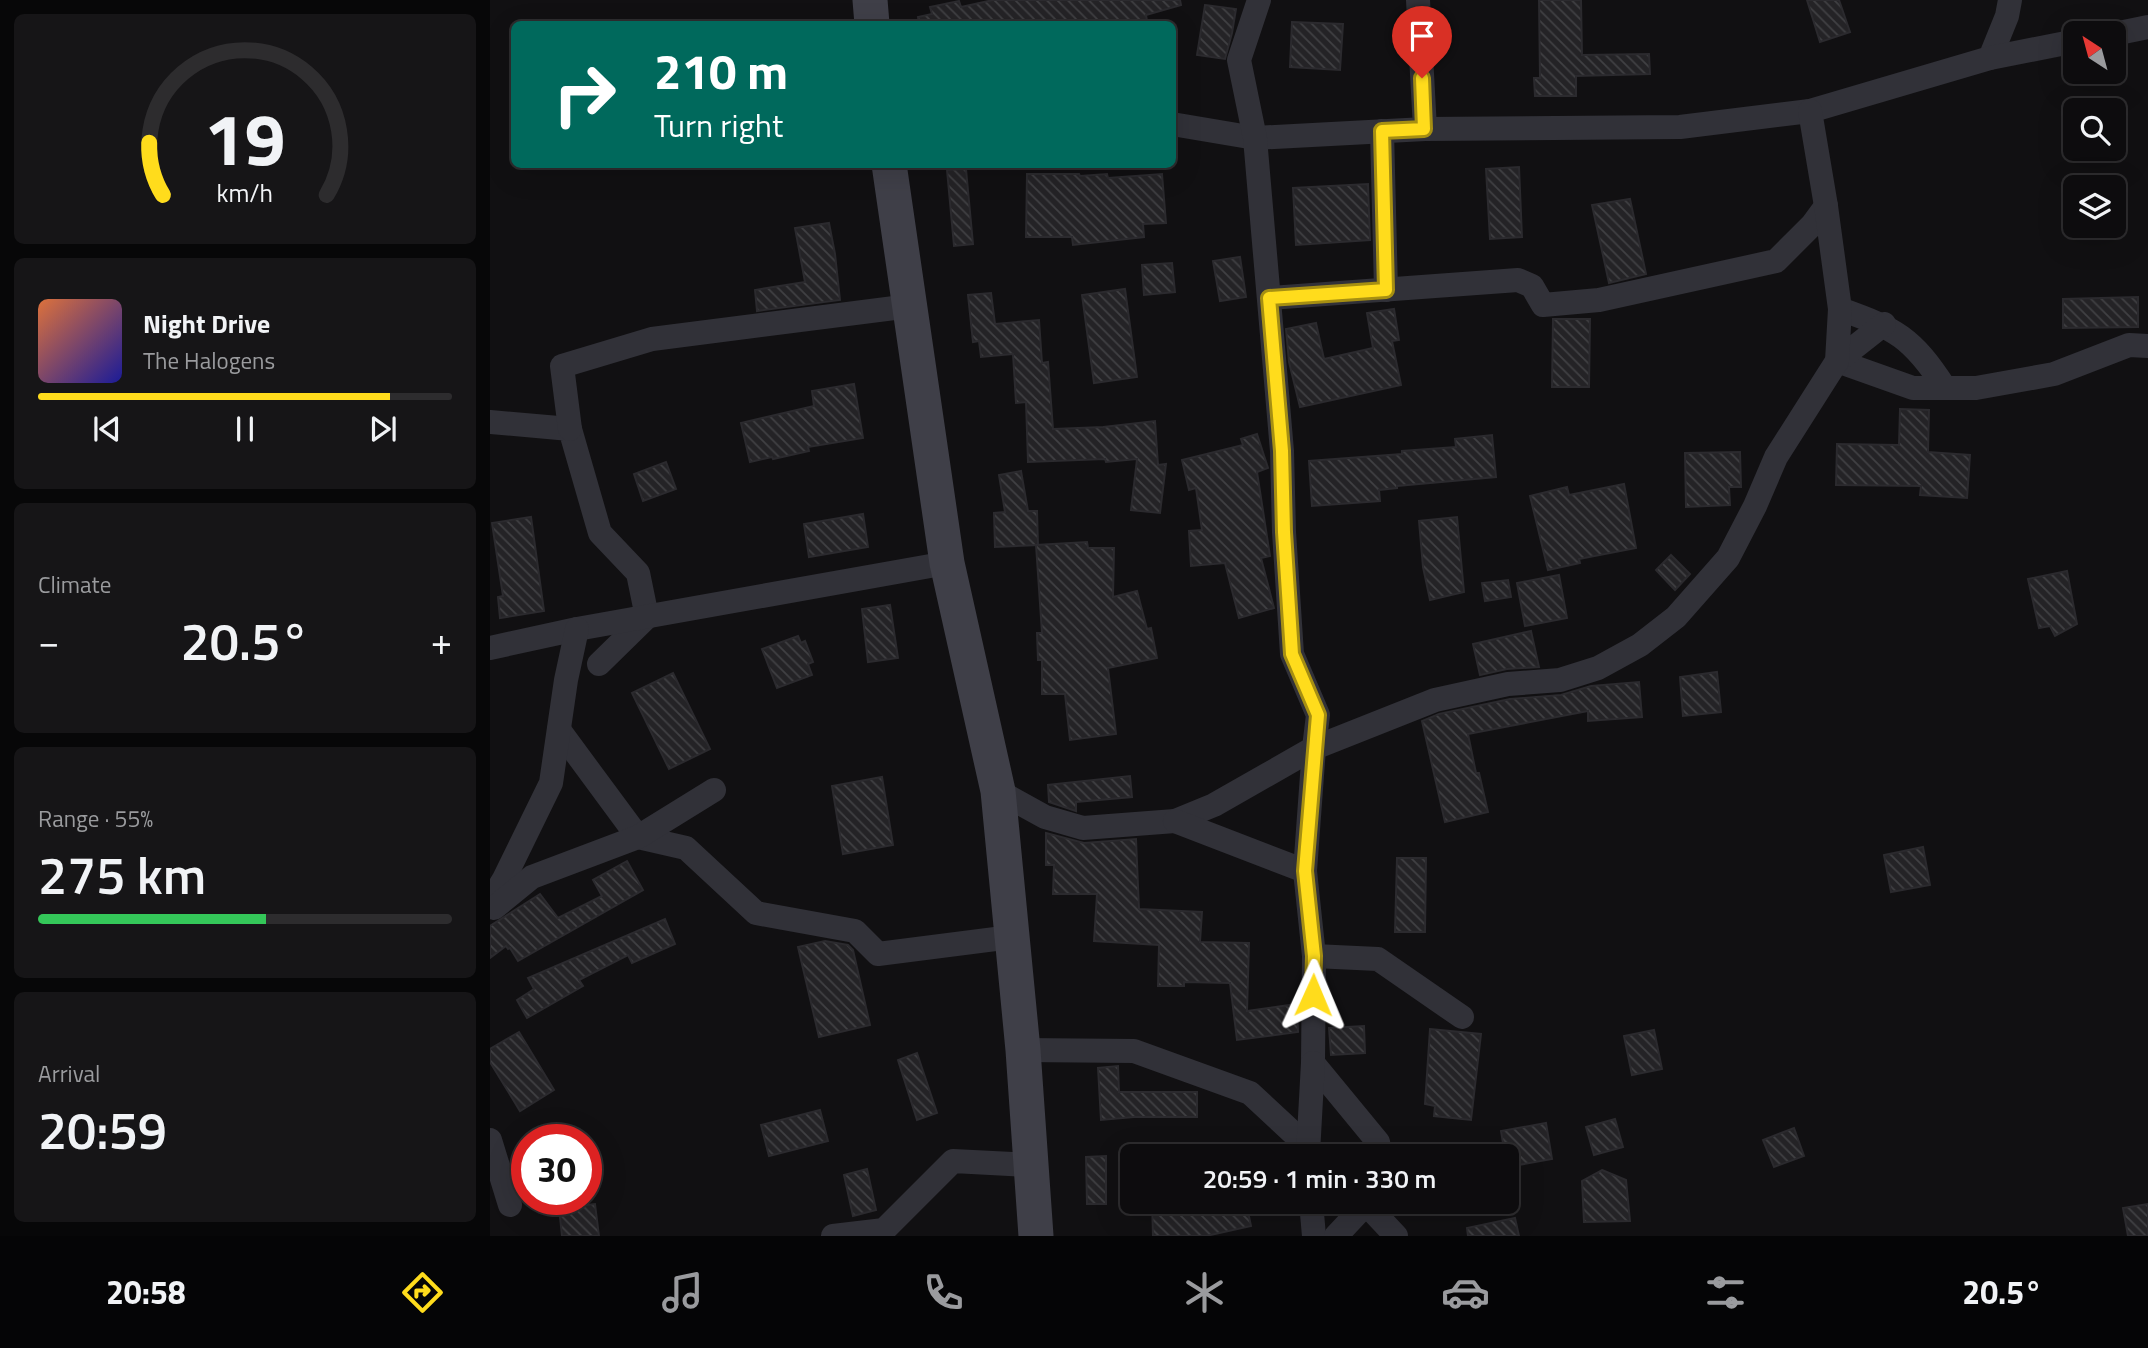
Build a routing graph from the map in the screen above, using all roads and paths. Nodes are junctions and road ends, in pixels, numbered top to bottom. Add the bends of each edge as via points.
1 (870, 0) edge
2 (1259, 0) edge
3 (1418, 0) edge
4 (2010, 0) edge
5 (872, 21) edge
6 (2148, 27) edge
7 (2126, 32) edge
8 (2063, 44) edge
9 (1990, 58) junction
10 (1810, 111) junction
11 (1176, 125) edge
12 (1424, 129) junction
13 (1382, 131) junction
14 (1255, 138) junction
15 (890, 168) edge
16 (1826, 206) junction
17 (1386, 290) junction
18 (1269, 298) junction
19 (910, 306) junction
20 (1840, 309) junction
21 (1884, 324) junction
22 (2148, 346) edge
23 (1837, 361) junction
24 (1945, 388) junction
25 (490, 422) edge
26 (570, 429) junction
27 (947, 563) junction
28 (647, 617) junction
29 (578, 629) junction
30 (490, 649) edge
31 (599, 664) dead end
32 (559, 730) junction
33 (1314, 748) junction
34 (714, 790) dead end
35 (998, 790) junction
36 (1175, 821) junction
37 (638, 837) junction
38 (1305, 871) junction
39 (490, 902) edge
40 (490, 911) edge
41 (1012, 937) junction
42 (1314, 956) junction
43 (1462, 1017) dead end
44 (1023, 1050) junction
45 (1313, 1063) junction
46 (490, 1140) edge
47 (1302, 1144) edge
48 (1311, 1144) edge
49 (1378, 1144) edge
50 (1030, 1165) junction
51 (510, 1205) dead end
52 (1312, 1214) edge
53 (1356, 1214) edge
54 (1376, 1214) edge
55 (833, 1236) edge
56 (1036, 1236) edge
57 (1314, 1236) edge
58 (1336, 1236) edge
59 (1396, 1236) edge

1 - 5 main road
2 - 14 street via 1239,60
3 - 12 street
4 - 9 street
6 - 7 street
8 - 9 street
9 - 10 street
10 - 12 street via 1680,127
10 - 16 street
11 - 14 street
12 - 13 street
13 - 14 street
13 - 17 street
14 - 18 street
15 - 19 main road
16 - 17 street via 1776,261 1598,300 1543,305 1532,286 1518,280
16 - 20 street
17 - 18 street
18 - 33 street via 1292,654 1318,715
19 - 26 street via 652,339 562,366
19 - 27 main road
20 - 21 street
20 - 23 street
21 - 23 street
21 - 24 street via 1914,345
22 - 24 street via 2129,345 2053,374 1976,388
23 - 24 street via 1913,387
23 - 33 street via 1776,457 1728,558 1676,617 1640,645 1598,668 1560,680 1508,684 1435,699
25 - 26 street
26 - 28 street via 600,533 638,573
27 - 28 street
27 - 35 main road
28 - 29 street
28 - 31 street
29 - 30 street
29 - 32 street
32 - 37 street
32 - 39 street via 551,783
33 - 36 street via 1214,805
33 - 38 street
34 - 37 street
35 - 36 street via 1045,817 1083,828
35 - 41 main road
36 - 38 street
37 - 40 street via 533,877
37 - 41 street via 686,848 756,914 855,931 878,954
38 - 42 street
41 - 44 main road
42 - 43 street via 1378,959
42 - 45 street
44 - 47 street via 1133,1051 1250,1093
44 - 50 main road
45 - 48 street
45 - 49 street
46 - 51 street
50 - 55 street via 953,1161 884,1230
50 - 56 main road
52 - 57 street
53 - 58 street
54 - 59 street

